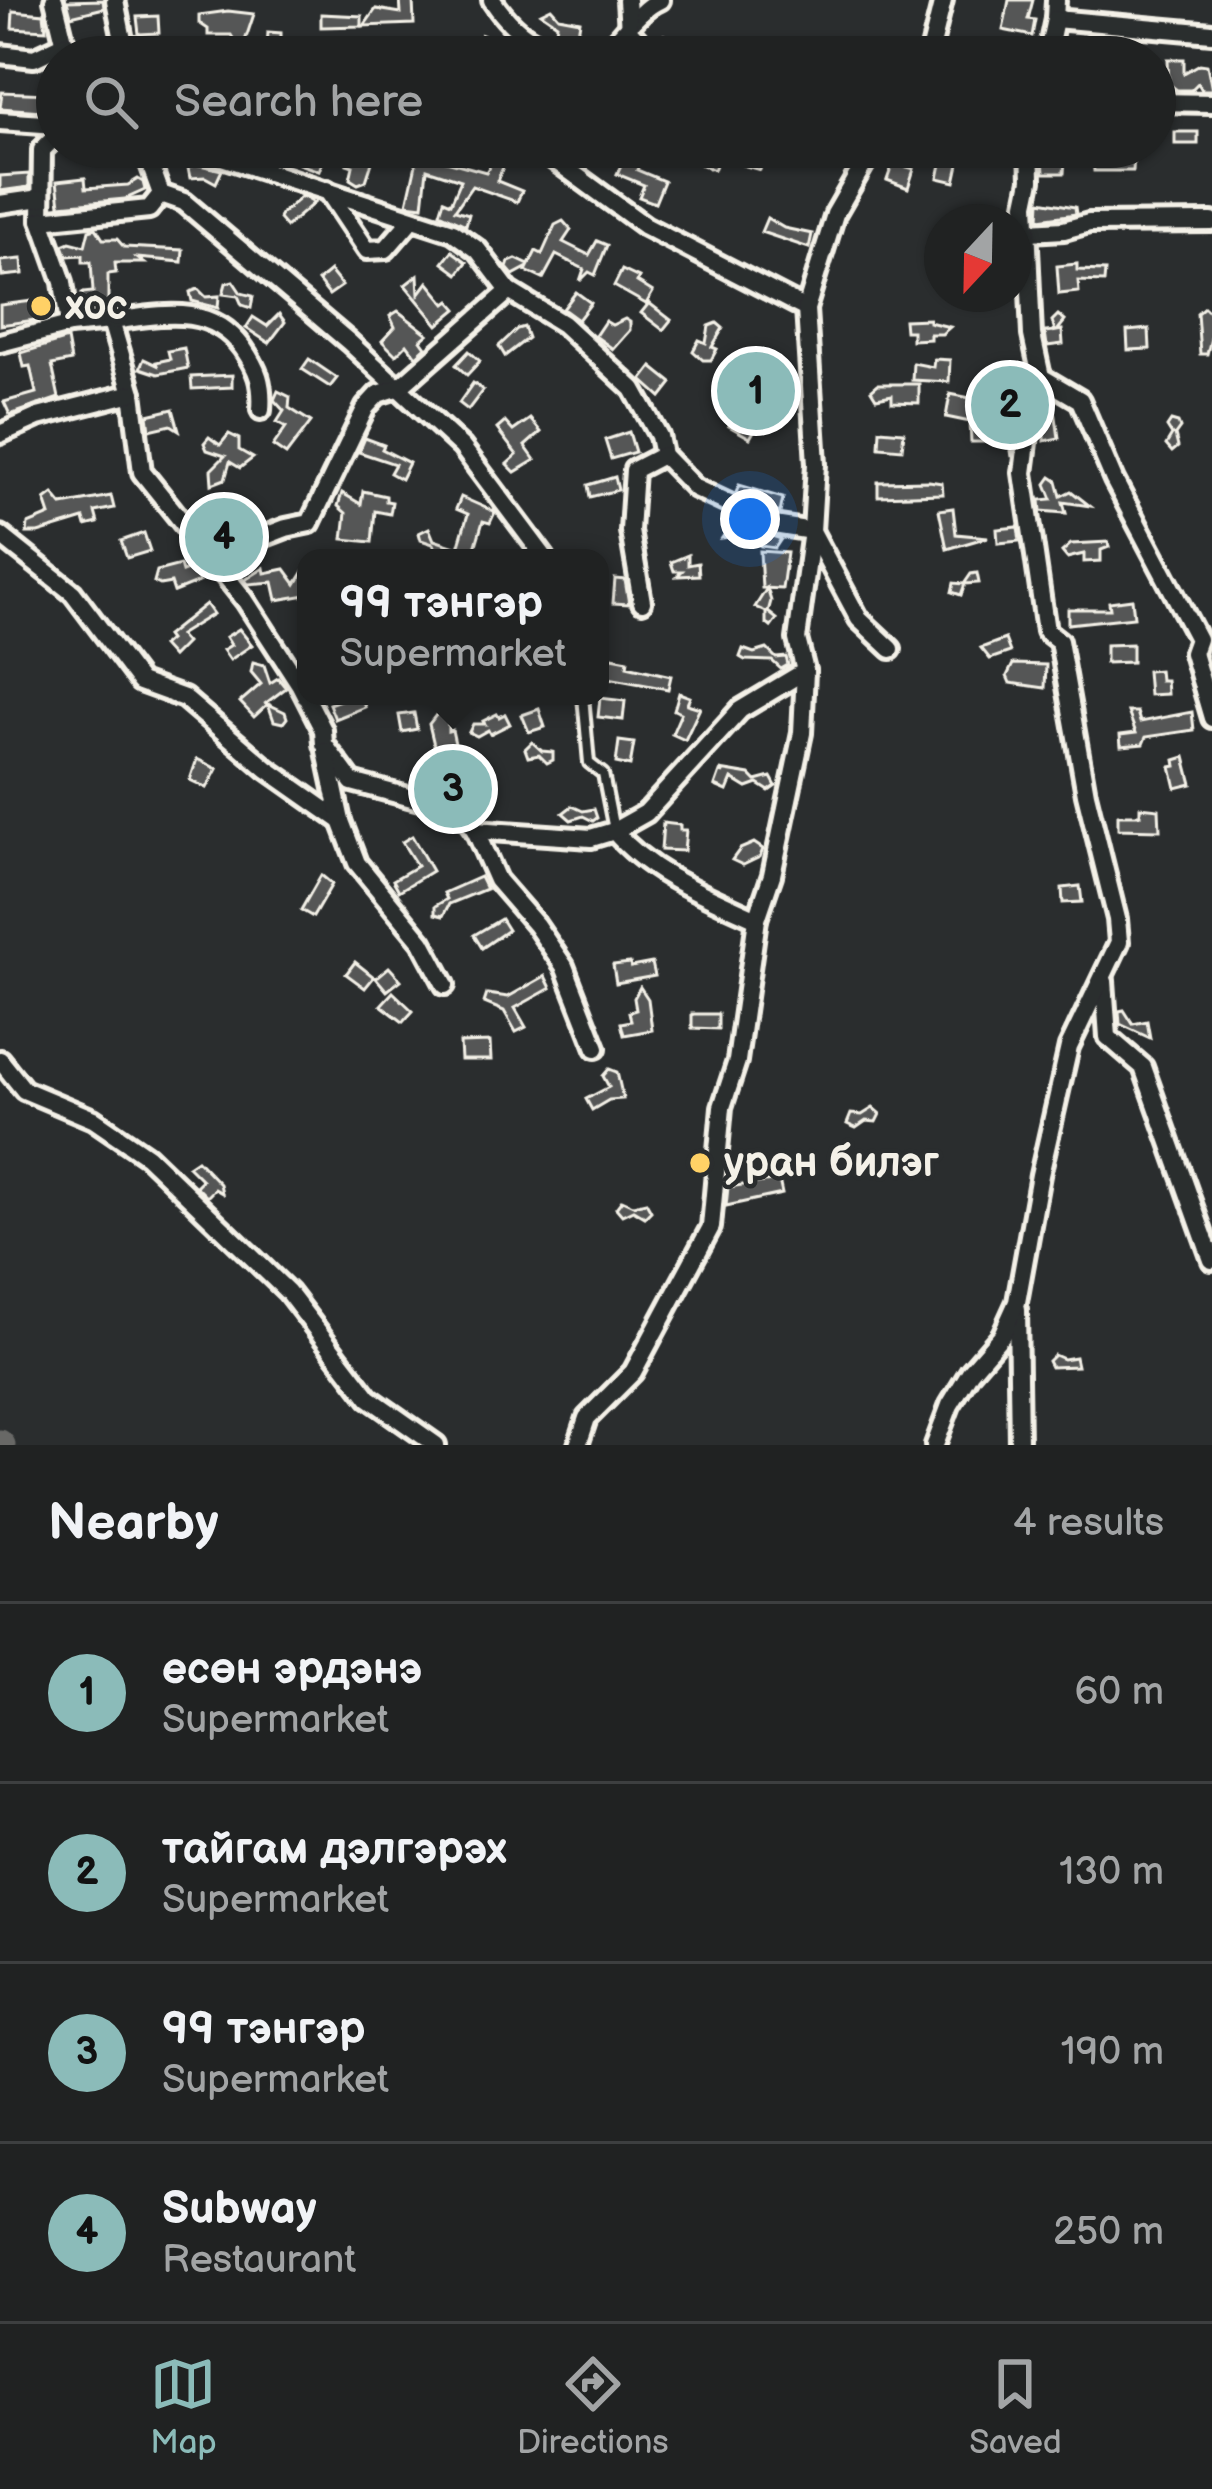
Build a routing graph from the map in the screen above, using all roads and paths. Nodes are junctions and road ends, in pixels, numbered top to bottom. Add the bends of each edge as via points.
1 (54, 0) edge
2 (115, 0) edge
3 (492, 0) edge
4 (513, 0) edge
5 (628, 0) edge
6 (660, 0) edge
7 (943, 0) edge
8 (1056, 9) edge
9 (508, 22) junction
10 (628, 31) junction
11 (1212, 33) edge
12 (63, 36) edge
13 (121, 36) edge
14 (527, 36) edge
15 (622, 36) edge
16 (633, 36) edge
17 (934, 36) edge
18 (0, 54) edge
19 (36, 58) edge
20 (1176, 103) edge
21 (1212, 104) edge
22 (0, 121) edge
23 (36, 124) edge
24 (42, 168) edge
25 (152, 168) edge
26 (257, 168) edge
27 (566, 168) edge
28 (862, 168) edge
29 (1031, 168) edge
30 (326, 190) junction
31 (161, 194) junction
32 (41, 198) junction
33 (0, 204) edge
34 (1026, 204) edge
35 (41, 220) junction
36 (411, 220) junction
37 (1212, 222) edge
38 (1032, 232) edge
39 (508, 290) junction
40 (806, 309) junction
41 (1031, 312) edge
42 (111, 321) junction
43 (69, 326) junction
44 (0, 343) edge
45 (1041, 377) junction
46 (396, 389) junction
47 (132, 393) junction
48 (261, 410) dead end
49 (0, 434) edge
50 (662, 454) junction
51 (812, 531) junction
52 (0, 535) edge
53 (538, 549) edge
54 (211, 557) junction
55 (642, 602) dead end
56 (1205, 638) edge
57 (891, 649) dead end
58 (805, 671) junction
59 (297, 682) edge
60 (310, 705) edge
61 (584, 705) edge
62 (1212, 718) edge
63 (324, 744) junction
64 (341, 821) junction
65 (475, 830) junction
66 (614, 831) junction
67 (757, 919) junction
68 (1106, 974) junction
69 (445, 985) dead end
70 (596, 1048) dead end
71 (0, 1060) edge
72 (1212, 1260) edge
73 (1017, 1302) junction
74 (436, 1445) edge
75 (578, 1445) edge
76 (935, 1445) edge
77 (1019, 1445) edge

1 - 12 street
2 - 13 street
3 - 9 street
4 - 9 street
5 - 10 street
6 - 10 street
7 - 17 street
8 - 11 street
9 - 14 street
10 - 15 street
10 - 16 street
18 - 19 street
20 - 21 street
22 - 23 street
24 - 32 street
25 - 31 street
26 - 30 street
27 - 40 street via 645,226
28 - 40 street via 836,214
29 - 34 street
30 - 36 street
30 - 36 street via 368,250 386,249
31 - 35 street via 149,209
31 - 46 street via 184,202
32 - 33 street
32 - 35 street
35 - 43 street via 64,281
36 - 39 street via 453,232 478,250
37 - 38 street
39 - 46 street
39 - 50 street via 563,324 633,388
40 - 51 street
41 - 45 street
42 - 43 street
42 - 47 street
42 - 48 street via 178,316 228,328 263,384
43 - 44 street
45 - 56 street via 1080,400 1114,480
45 - 68 street via 1023,473 1046,632 1059,640 1117,919 1119,942
46 - 53 street via 462,447
46 - 54 street via 366,407 310,524
47 - 49 street
47 - 54 street via 142,472
50 - 51 street via 709,498
50 - 55 street via 634,470 630,531
51 - 57 street via 859,619
51 - 58 street via 797,639
52 - 64 street via 73,593 140,682 184,698
54 - 59 street
56 - 62 street via 1193,652
58 - 66 street via 740,710 646,813
58 - 67 street via 802,733
60 - 63 street
61 - 66 lane via 589,763 603,774
63 - 64 street
63 - 65 street via 352,782 461,812
64 - 69 street via 357,863 422,942
65 - 66 street via 591,838
65 - 70 street via 497,880 564,966
66 - 67 street via 685,886
67 - 75 street via 737,1061 722,1107 711,1227 633,1372 587,1418
68 - 72 street via 1108,1037 1143,1066
68 - 73 street via 1069,1047
71 - 74 street via 24,1090 93,1119 147,1156 289,1292 369,1398
73 - 76 street via 950,1406
73 - 77 street

